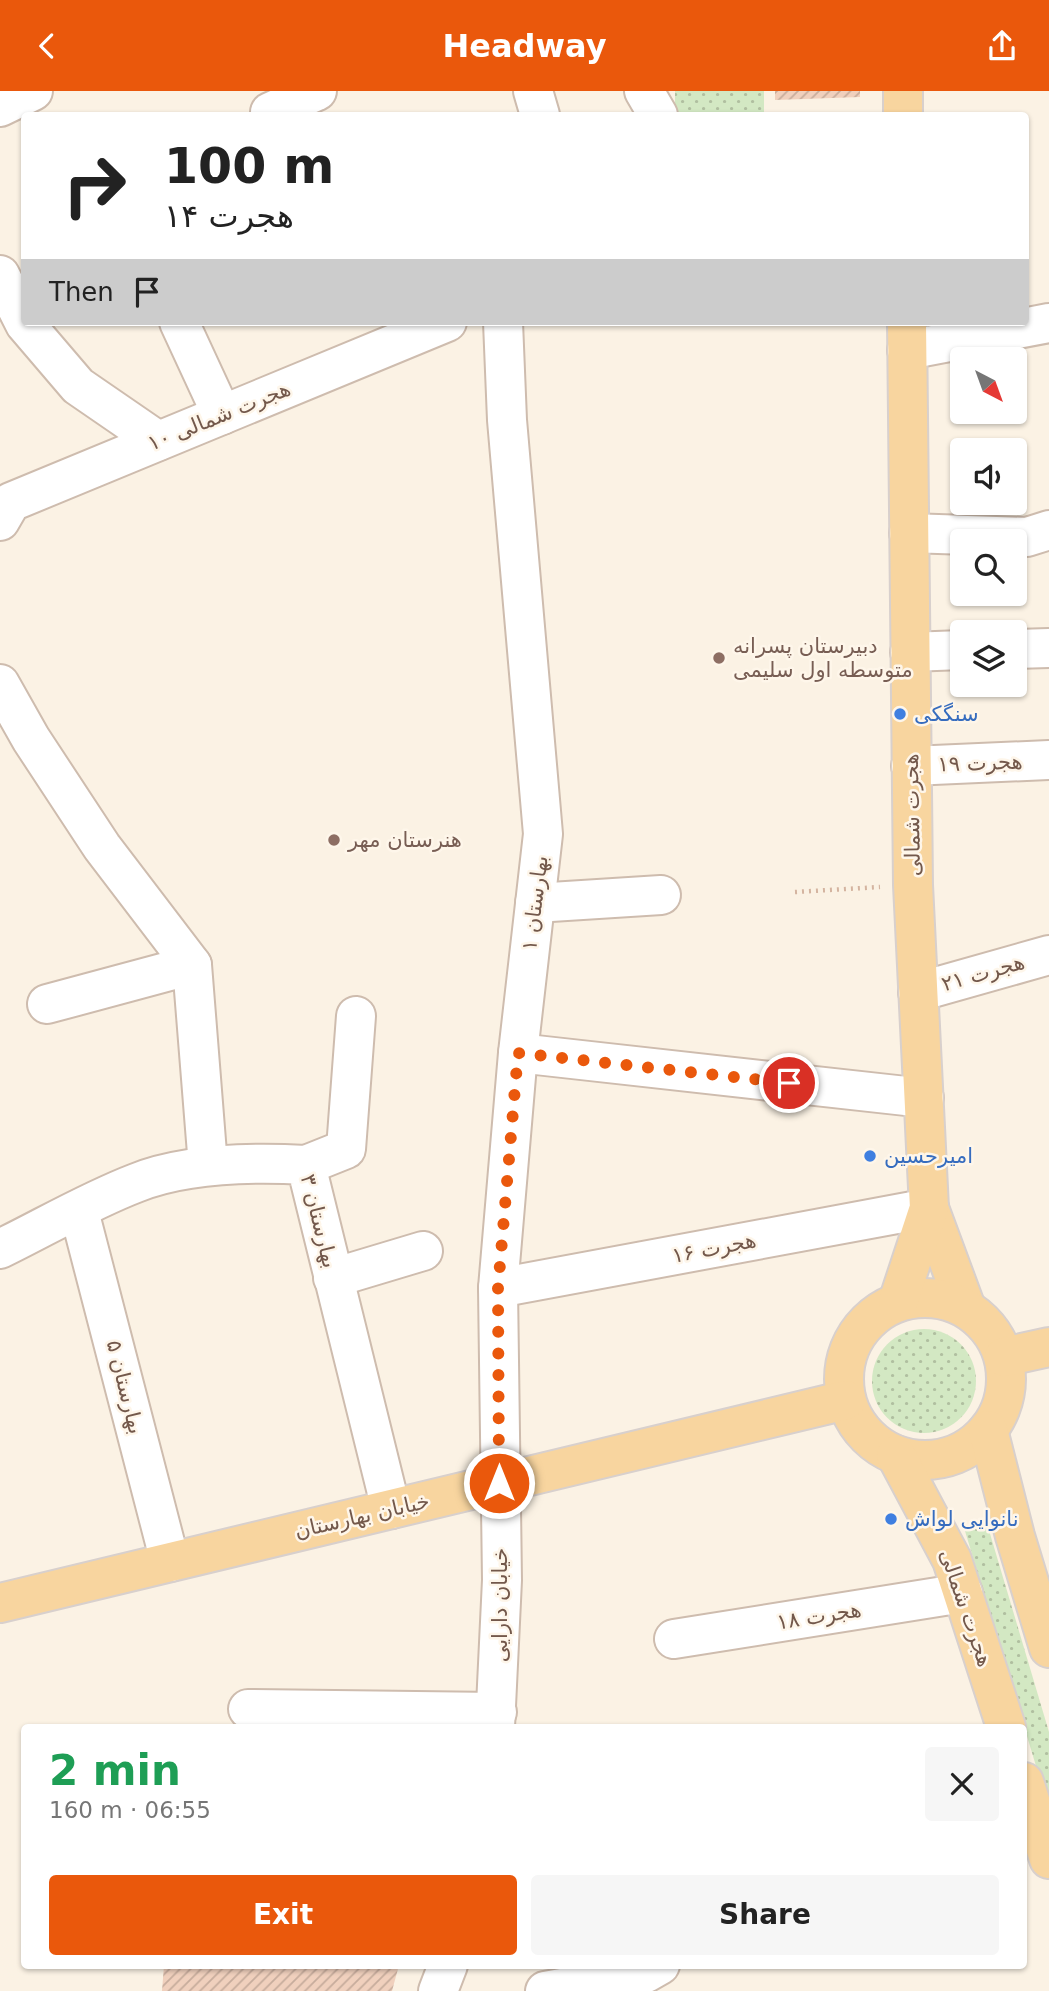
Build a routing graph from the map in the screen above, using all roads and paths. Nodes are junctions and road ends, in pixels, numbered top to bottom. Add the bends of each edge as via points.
1 (33, 91) edge
2 (317, 91) edge
3 (533, 91) edge
4 (644, 91) edge
5 (0, 107) edge
6 (270, 111) dead end
7 (539, 112) edge
8 (656, 112) edge
9 (0, 275) edge
10 (21, 316) edge
11 (1049, 323) edge
12 (1029, 325) edge
13 (27, 326) edge
14 (181, 326) edge
15 (503, 326) edge
16 (1016, 326) edge
17 (424, 327) edge
18 (907, 336) edge
19 (222, 415) junction
20 (158, 442) junction
21 (0, 521) edge
22 (1049, 530) edge
23 (909, 533) junction
24 (1049, 648) edge
25 (1027, 649) edge
26 (950, 650) edge
27 (910, 652) junction
28 (0, 684) edge
29 (1049, 760) edge
30 (911, 766) junction
31 (913, 885) junction
32 (795, 892) dead end
33 (661, 895) dead end
34 (535, 903) junction
35 (1049, 955) edge
36 (192, 965) junction
37 (918, 992) junction
38 (47, 1004) dead end
39 (356, 1016) dead end
40 (518, 1053) junction
41 (924, 1098) junction
42 (306, 1165) junction
43 (208, 1166) junction
44 (929, 1208) junction
45 (79, 1211) junction
46 (0, 1249) edge
47 (423, 1251) dead end
48 (333, 1278) junction
49 (498, 1288) junction
50 (898, 1302) junction
51 (966, 1308) junction
52 (1049, 1347) edge
53 (1004, 1357) junction
54 (846, 1400) junction
55 (988, 1430) junction
56 (896, 1455) junction
57 (499, 1483) junction
58 (391, 1509) junction
59 (170, 1562) junction
60 (964, 1593) junction
61 (0, 1602) edge
62 (674, 1639) dead end
63 (1049, 1648) edge
64 (248, 1709) dead end
65 (496, 1720) edge
66 (1005, 1724) edge
67 (1027, 1792) edge
68 (1049, 1859) edge
69 (446, 1969) edge
70 (653, 1969) edge
71 (438, 1991) edge
72 (545, 1991) edge

1 - 5 street
2 - 6 street
3 - 7 street
4 - 8 street
9 - 10 street
11 - 12 street
13 - 20 street via 78,386
14 - 19 street
15 - 34 street, بهارستان ۱ via 507,420 543,834
16 - 18 street
17 - 19 street, هجرت شمالی ۱۰
18 - 23 main road, هجرت شمالی
19 - 20 street, هجرت شمالی ۱۰
20 - 21 street, هجرت شمالی ۱۰ via 11,502
22 - 23 street via 1027,537
23 - 27 main road, هجرت شمالی
24 - 25 street
26 - 27 street
27 - 30 main road, هجرت شمالی
28 - 36 street via 102,847
29 - 30 street, هجرت ۱۹
30 - 31 main road, هجرت شمالی
31 - 32 path
31 - 37 main road, هجرت شمالی
33 - 34 street
34 - 40 street, بهارستان ۱
35 - 37 street, هجرت ۲۱
36 - 38 street
36 - 43 street
37 - 41 main road, هجرت شمالی
39 - 42 street via 346,1149
40 - 41 street
40 - 49 street, بهارستان ۱
41 - 44 main road, هجرت شمالی
42 - 43 street, بهارستان ۳ via 253,1162
42 - 48 street, بهارستان ۳
43 - 45 street, بهارستان ۳ via 137,1182
44 - 49 street, هجرت ۱۶
44 - 50 main road, هجرت شمالی
44 - 51 main road
45 - 46 street, بهارستان ۳
45 - 59 street, بهارستان ۵
47 - 48 street
48 - 58 street, بهارستان ۳
49 - 57 street, بهارستان ۱
50 - 51 main road via 933,1297
50 - 54 main road via 877,1313 859,1331 843,1376
51 - 53 main road via 996,1338
52 - 53 main road
53 - 55 main road via 1007,1383 1001,1408
54 - 56 main road via 856,1424 874,1443
54 - 57 main road, خیابان بهارستان
55 - 56 main road via 969,1447 946,1457 920,1460
55 - 63 main road
56 - 60 main road, هجرت شمالی via 953,1560
57 - 58 main road, خیابان بهارستان
57 - 65 street, خیابان دارایی via 502,1580
58 - 59 main road, خیابان بهارستان
59 - 61 main road, خیابان بهارستان
60 - 62 street, هجرت ۱۸
60 - 66 main road, هجرت شمالی
64 - 65 street
67 - 68 main road
69 - 71 street
70 - 72 street

